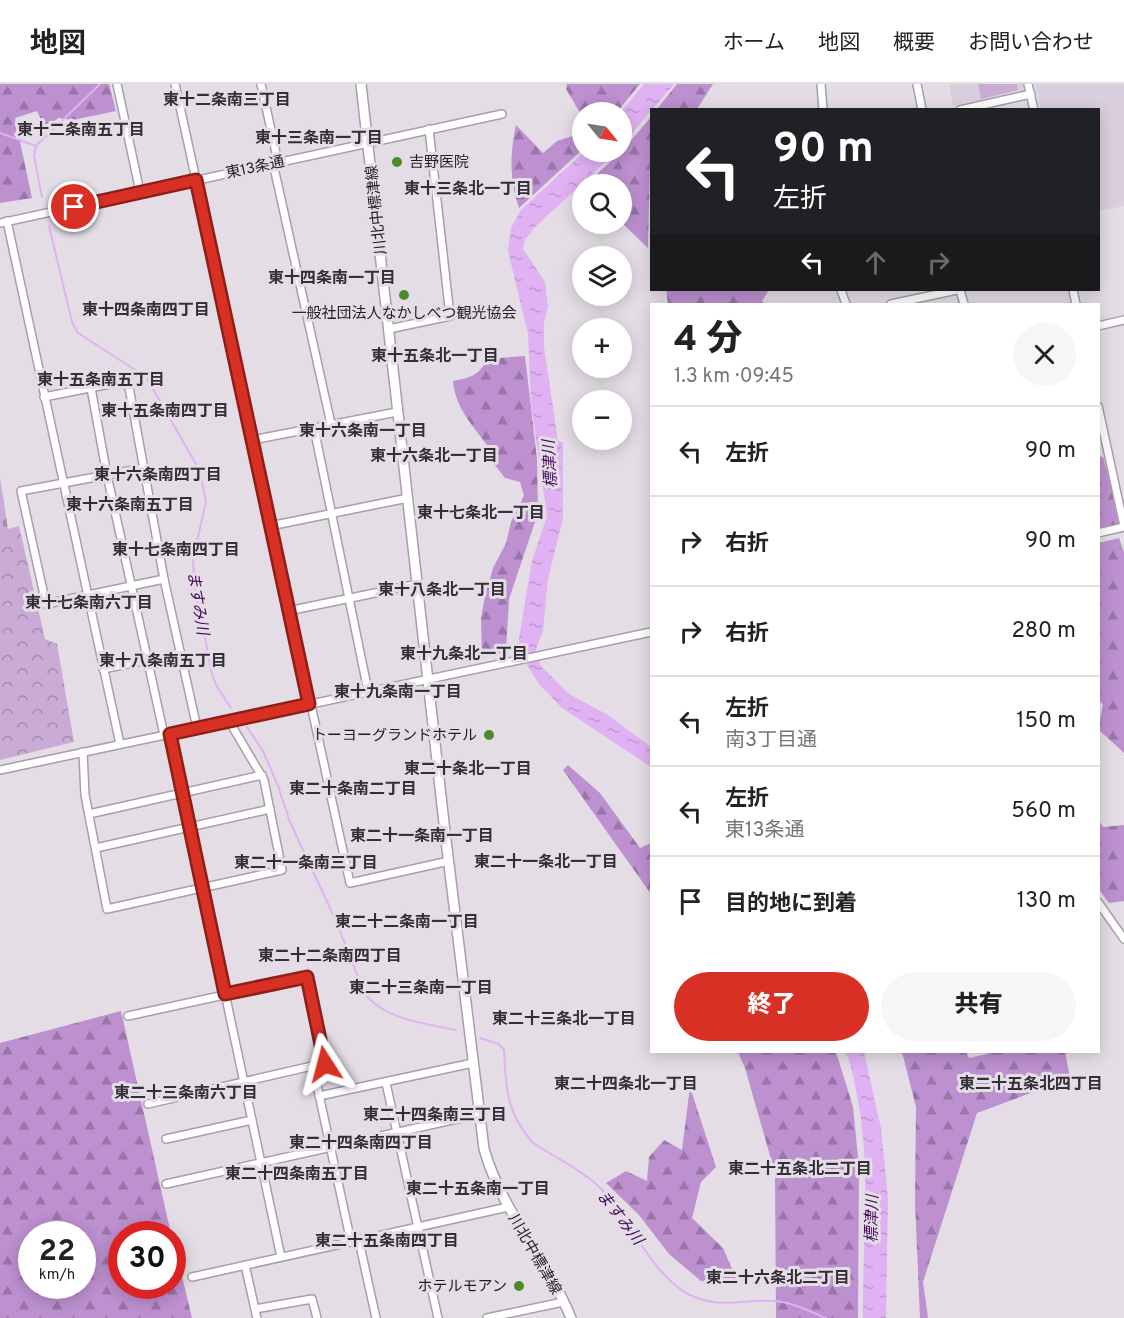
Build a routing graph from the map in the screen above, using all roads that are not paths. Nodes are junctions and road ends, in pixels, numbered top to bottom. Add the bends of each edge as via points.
1 (117, 84) edge
2 (175, 84) edge
3 (261, 84) edge
4 (361, 84) edge
5 (820, 84) edge
6 (917, 84) edge
7 (1029, 84) edge
8 (1031, 94) junction
9 (823, 108) edge
10 (922, 108) edge
11 (969, 108) edge
12 (1034, 108) edge
13 (502, 114) dead end
14 (429, 129) junction
15 (369, 143) junction
16 (276, 163) junction
17 (196, 180) junction
18 (140, 192) junction
19 (3, 222) edge
20 (954, 291) edge
21 (896, 303) edge
22 (1124, 320) edge
23 (1100, 326) edge
24 (390, 329) junction
25 (91, 388) junction
26 (44, 397) junction
27 (398, 411) junction
28 (1100, 415) edge
29 (331, 424) junction
30 (314, 428) junction
31 (252, 440) junction
32 (144, 468) junction
33 (107, 475) junction
34 (62, 484) junction
35 (408, 498) junction
36 (331, 513) junction
37 (270, 526) junction
38 (1124, 526) edge
39 (1100, 532) edge
40 (164, 579) junction
41 (418, 584) junction
42 (131, 585) junction
43 (87, 594) junction
44 (350, 598) junction
45 (288, 611) junction
46 (650, 632) edge
47 (181, 653) junction
48 (148, 660) junction
49 (103, 669) junction
50 (428, 678) junction
51 (368, 691) junction
52 (309, 704) junction
53 (229, 721) junction
54 (197, 728) junction
55 (167, 734) junction
56 (120, 744) junction
57 (83, 752) junction
58 (0, 770) edge
59 (262, 775) junction
60 (181, 793) junction
61 (270, 809) junction
62 (89, 814) junction
63 (188, 826) junction
64 (96, 848) junction
65 (450, 861) junction
66 (203, 888) junction
67 (1100, 905) edge
68 (1124, 939) edge
69 (225, 994) junction
70 (128, 1016) dead end
71 (473, 1064) junction
72 (313, 1067) junction
73 (244, 1082) junction
74 (386, 1083) junction
75 (319, 1096) junction
76 (148, 1104) dead end
77 (479, 1114) junction
78 (252, 1120) junction
79 (396, 1133) junction
80 (166, 1139) dead end
81 (330, 1147) junction
82 (261, 1161) junction
83 (166, 1184) dead end
84 (508, 1207) junction
85 (418, 1227) junction
86 (355, 1241) junction
87 (281, 1257) junction
88 (245, 1265) junction
89 (192, 1277) dead end
90 (563, 1302) junction
91 (255, 1309) junction
92 (257, 1318) edge
93 (317, 1318) edge
94 (376, 1318) edge
95 (438, 1318) edge
96 (487, 1318) edge
97 (571, 1318) edge

1 - 18 street
2 - 17 street
3 - 16 street
4 - 15 main road, 川北中標津線
5 - 9 street
6 - 10 street
7 - 8 street
8 - 11 street
8 - 12 street
13 - 14 street, 東13条通
14 - 15 street, 東13条通
14 - 24 street via 450,316
15 - 16 street, 東13条通
15 - 24 main road, 川北中標津線
16 - 17 street, 東13条通
16 - 29 street
17 - 18 street, 東13条通
17 - 31 street
18 - 19 street, 東13条通
19 - 26 street
20 - 21 street
22 - 23 street
24 - 27 main road, 川北中標津線
25 - 26 street
25 - 32 street via 120,382 129,387
25 - 33 street
26 - 34 street
27 - 29 street
27 - 35 main road, 川北中標津線
28 - 38 street
29 - 30 street
30 - 31 street
30 - 36 street
31 - 37 street
32 - 33 street
32 - 40 street
33 - 34 street
33 - 42 street
34 - 43 street
34 - 43 street via 21,491 46,604
35 - 36 street
35 - 41 main road, 川北中標津線
36 - 37 street
36 - 44 street
37 - 45 street
38 - 39 street
40 - 42 street
40 - 47 street
41 - 44 street
41 - 50 main road, 川北中標津線
42 - 43 street
42 - 48 street
43 - 49 street
44 - 45 street
44 - 51 street
45 - 52 street
46 - 50 street
47 - 48 street
47 - 54 street
48 - 49 street
48 - 55 street
49 - 56 street
50 - 51 street
50 - 65 main road, 川北中標津線
51 - 52 street
52 - 53 street
52 - 65 street via 350,883
53 - 54 street
53 - 59 street
54 - 55 street
55 - 56 street
55 - 60 street
56 - 57 street
57 - 58 street
57 - 62 street
59 - 60 street
59 - 61 street
60 - 62 street
60 - 63 street
61 - 63 street
61 - 66 street via 282,870
62 - 64 street
63 - 64 street
63 - 66 street
64 - 66 street via 107,909
65 - 71 main road, 川北中標津線
66 - 69 street
67 - 68 street
69 - 70 street
69 - 72 street via 307,977 325,1064
69 - 73 street
71 - 74 street
71 - 77 main road, 川北中標津線
72 - 73 street
72 - 75 street
73 - 76 street
73 - 78 street
74 - 75 street
74 - 79 street
75 - 81 street
77 - 79 street
77 - 84 main road, 川北中標津線 via 489,1165
78 - 80 street
78 - 82 street
79 - 81 street
79 - 85 street
81 - 82 street
81 - 86 street
82 - 83 street
82 - 87 street
84 - 85 street
84 - 90 main road, 川北中標津線
85 - 86 street
85 - 95 street
86 - 87 street
86 - 94 street
87 - 88 street
88 - 89 street
88 - 91 street
90 - 96 street
90 - 97 main road, 川北中標津線
91 - 92 street
91 - 93 street via 312,1299

